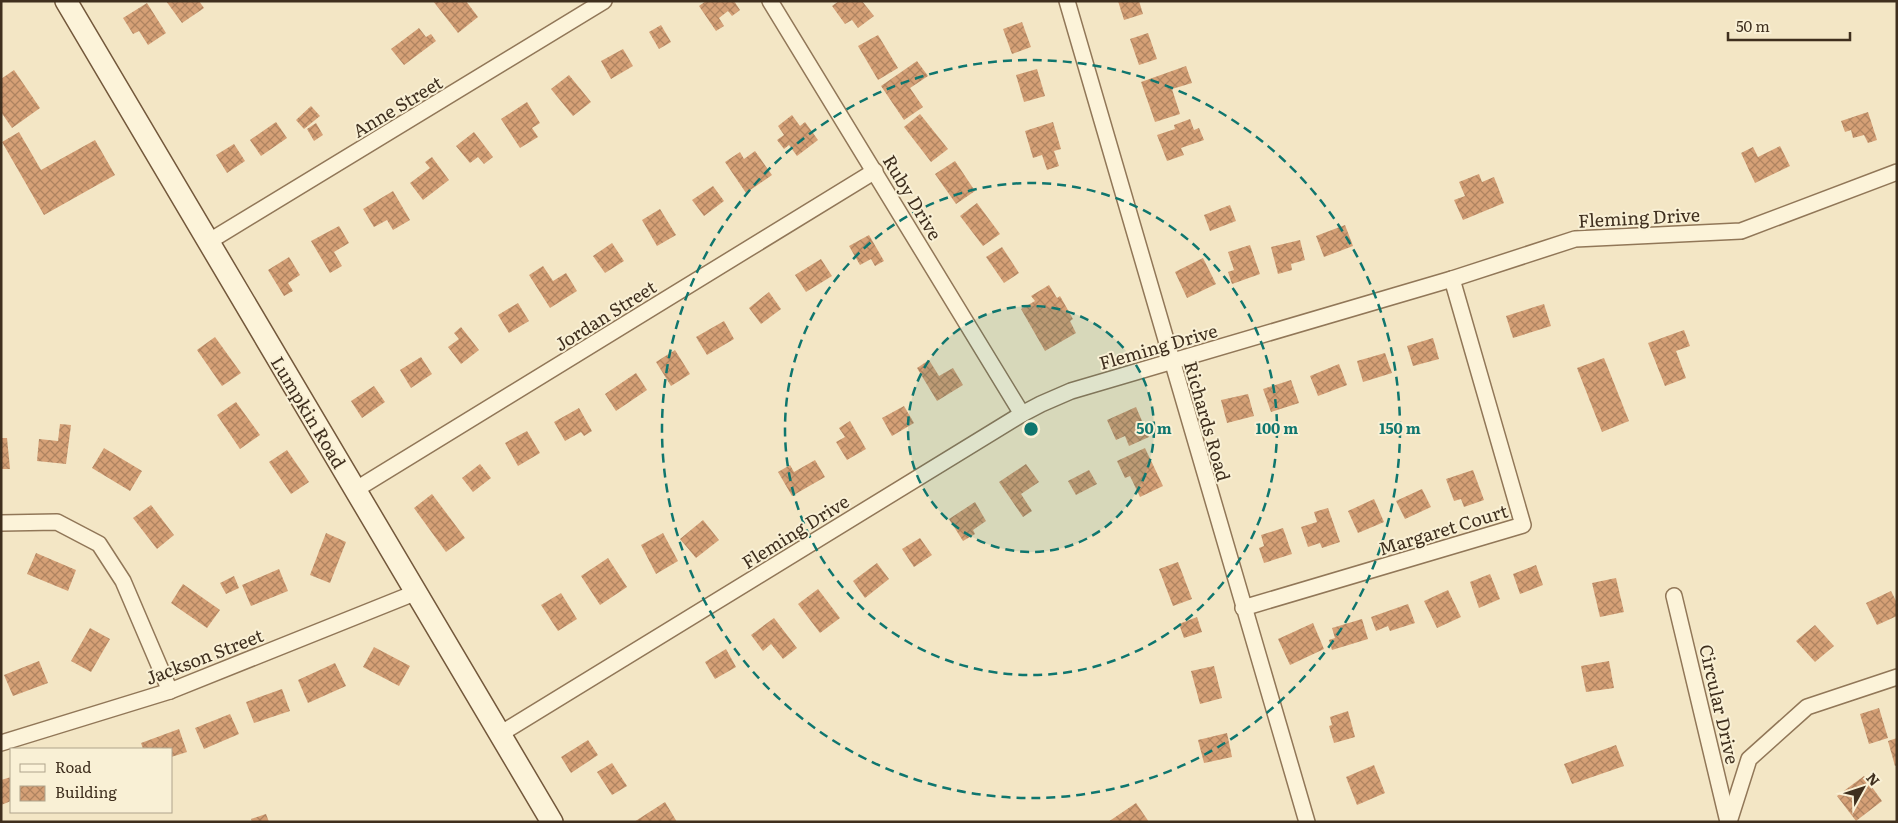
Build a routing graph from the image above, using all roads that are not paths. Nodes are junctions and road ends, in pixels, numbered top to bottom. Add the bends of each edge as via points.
1 (66, 1) edge
2 (604, 1) edge
3 (770, 1) edge
4 (1067, 1) edge
5 (875, 171) junction
6 (1897, 172) edge
7 (208, 242) junction
8 (1452, 279) junction
9 (1172, 362) junction
10 (1022, 414) junction
11 (355, 490) junction
12 (1, 523) edge
13 (416, 592) junction
14 (1674, 596) dead end
15 (1243, 608) junction
16 (1897, 677) edge
17 (170, 691) junction
18 (500, 734) junction
19 (1, 743) edge
20 (552, 822) edge
21 (1307, 822) edge
22 (1729, 822) edge

1 - 7 main road, Lumpkin Road
2 - 7 street, Anne Street
3 - 5 street, Ruby Drive
4 - 9 street, Richards Road
5 - 10 street, Ruby Drive
5 - 11 street, Jordan Street
6 - 8 street, Fleming Drive via 1741,230 1575,239
7 - 11 main road, Lumpkin Road
8 - 9 street, Fleming Drive
8 - 15 street, Margaret Court via 1523,525
9 - 10 street, Fleming Drive via 1071,392
9 - 15 street, Richards Road
10 - 18 street, Fleming Drive
11 - 13 main road, Lumpkin Road
12 - 17 street via 57,522 99,544 123,581
13 - 17 street, Jackson Street
13 - 18 main road, Lumpkin Road
14 - 22 street, Circular Drive
15 - 21 street, Richards Road
16 - 22 street, Circular Drive via 1808,707 1749,759
17 - 19 street, Jackson Street
18 - 20 main road, Lumpkin Road

